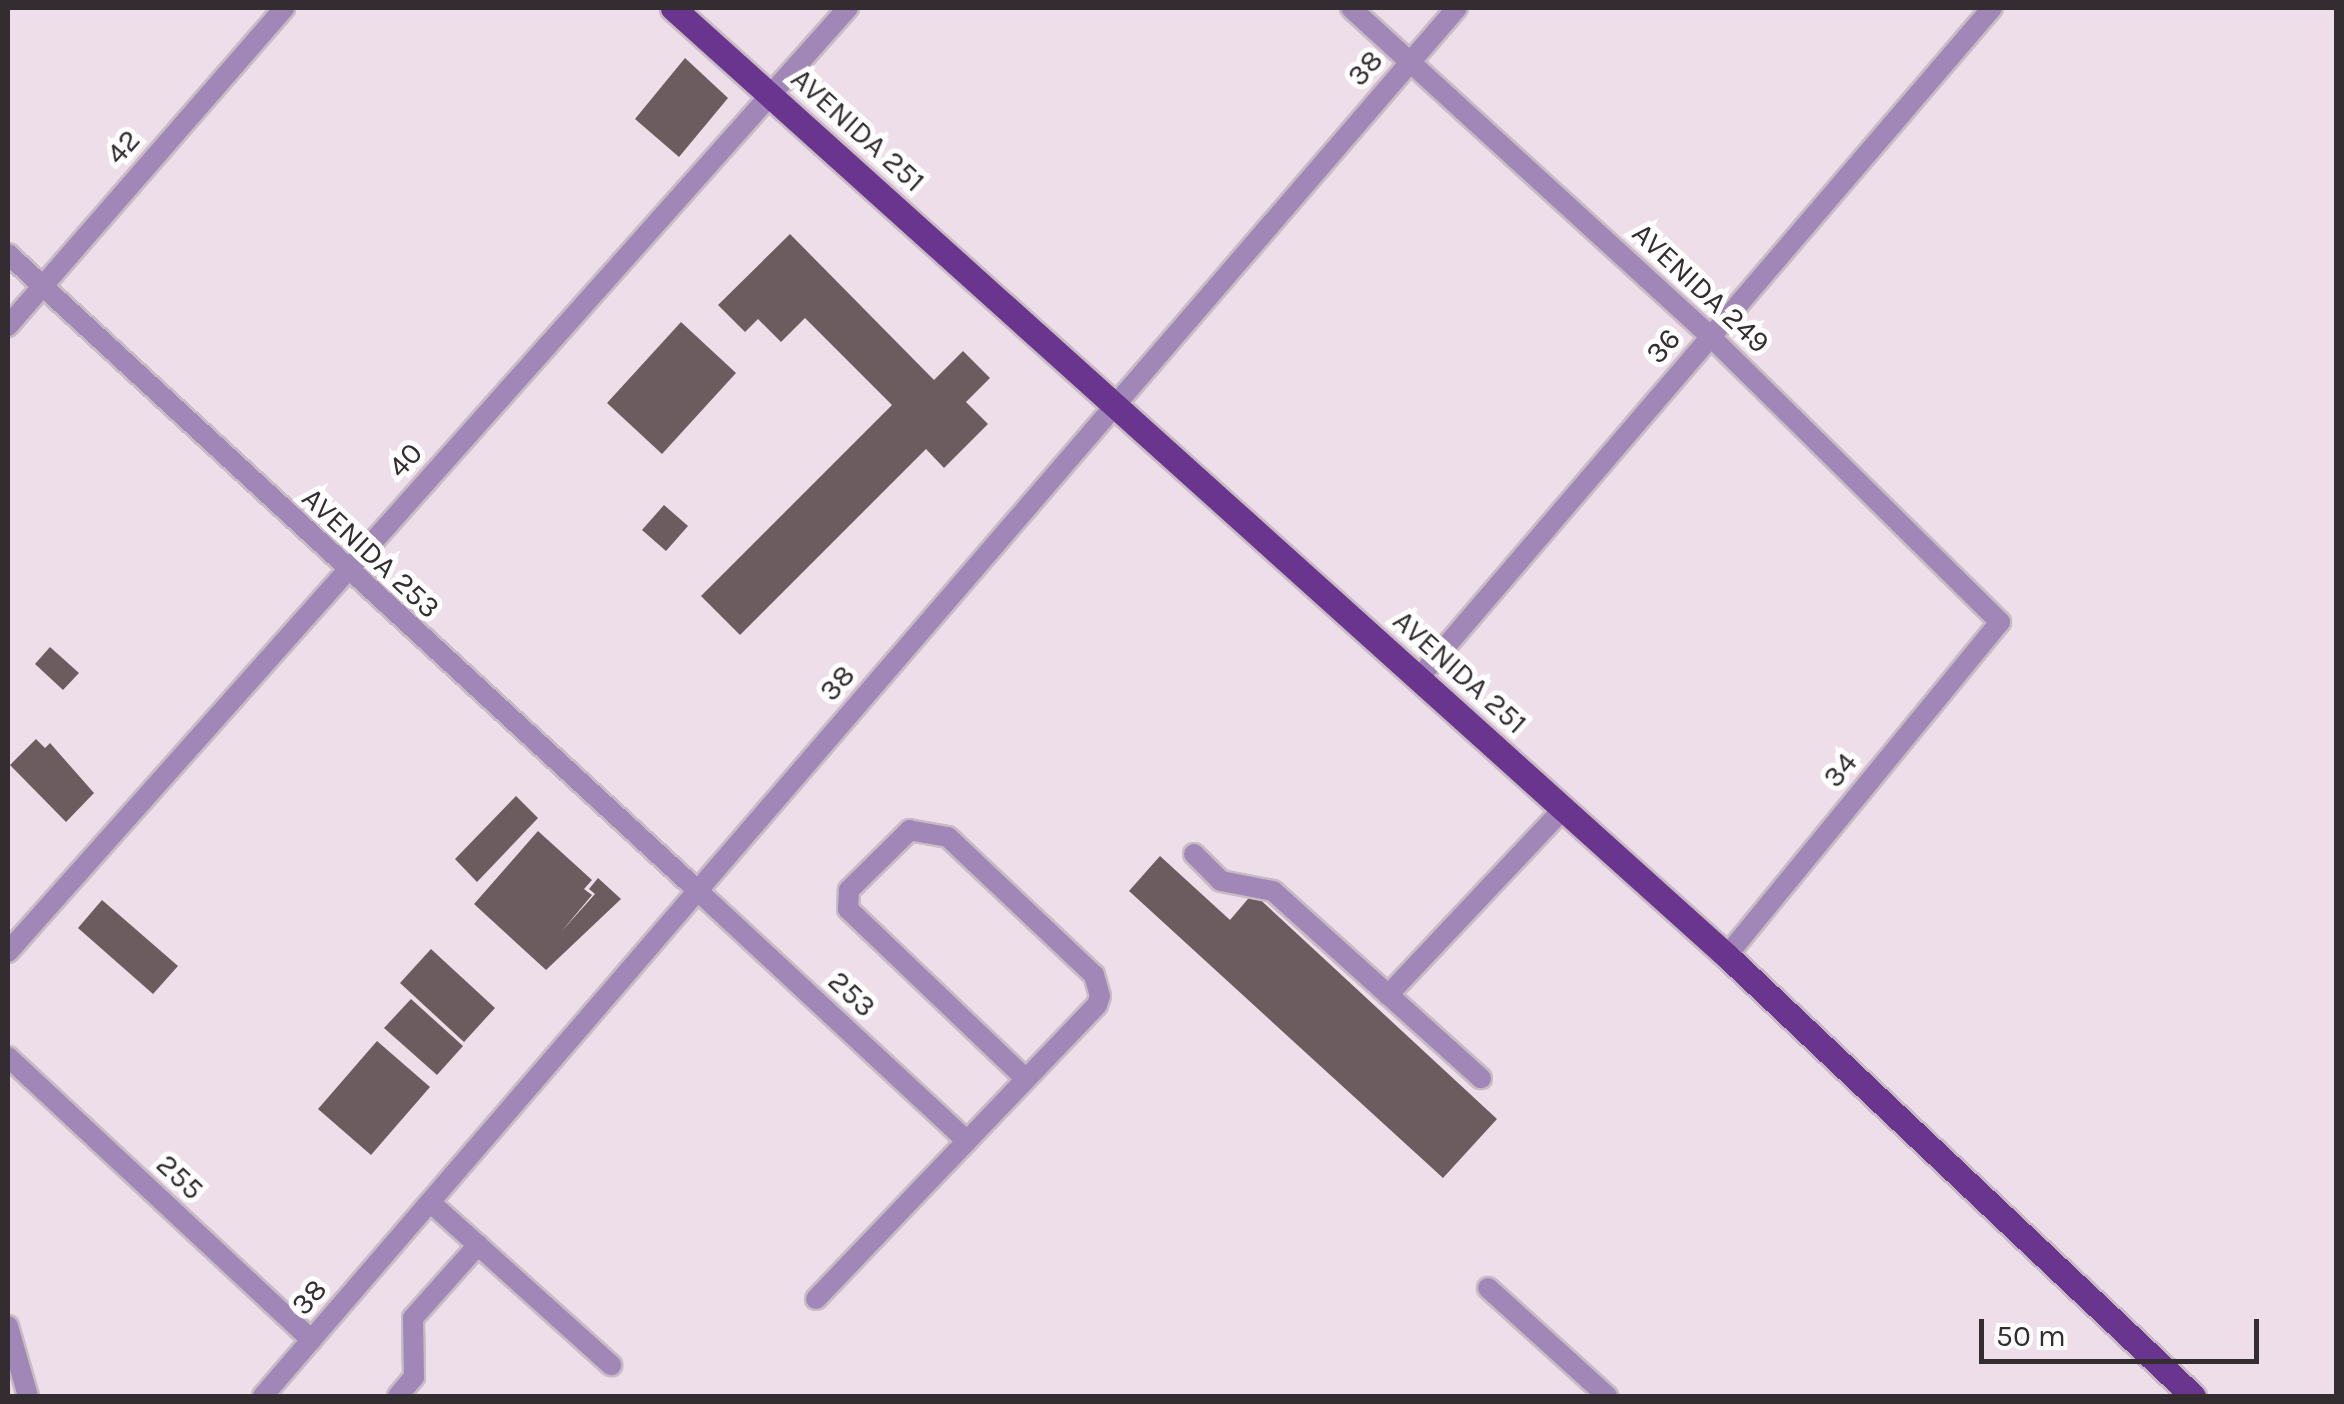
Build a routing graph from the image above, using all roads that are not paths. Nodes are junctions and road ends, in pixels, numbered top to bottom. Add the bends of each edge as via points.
1 (284, 8) edge
2 (673, 8) edge
3 (848, 8) edge
4 (1351, 8) edge
5 (1456, 8) edge
6 (1992, 8) edge
7 (1410, 61) junction
8 (770, 95) junction
9 (8, 254) edge
10 (42, 286) junction
11 (8, 326) edge
12 (1711, 337) junction
13 (1116, 405) junction
14 (346, 572) junction
15 (2000, 622) joint
16 (1418, 678) junction
17 (1563, 809) junction
18 (1194, 854) dead end
19 (698, 890) junction
20 (8, 952) edge
21 (1727, 956) junction
22 (1388, 995) junction
23 (8, 1058) edge
24 (1481, 1078) dead end
25 (1026, 1079) junction
26 (966, 1140) junction
27 (430, 1202) junction
28 (478, 1245) junction
29 (1488, 1288) dead end
30 (816, 1299) dead end
31 (8, 1326) edge
32 (311, 1340) junction
33 (611, 1365) dead end
34 (2182, 1393) edge
35 (28, 1396) edge
36 (263, 1396) edge
37 (398, 1396) edge
38 (1608, 1396) edge

1 - 10 street, 42
2 - 8 main road, AVENIDA 251
3 - 8 street, 40
4 - 7 street, AVENIDA 249
5 - 7 street, 38
6 - 12 street, 36
7 - 12 street, AVENIDA 249
7 - 13 street, 38
8 - 13 main road, AVENIDA 251
8 - 14 street, 40
9 - 10 street, AVENIDA 253
10 - 11 street, 42
10 - 14 street, AVENIDA 253
12 - 15 street, AVENIDA 249
12 - 16 street, 36
13 - 16 main road, AVENIDA 251
13 - 19 street, 38
14 - 19 street, AVENIDA 253
14 - 20 street, 40
15 - 21 street, 34
16 - 17 main road, AVENIDA 251
17 - 21 main road, AVENIDA 251
17 - 22 street
18 - 22 street via 1221,881 1273,890
19 - 26 street, 253
19 - 27 street, 38
21 - 34 main road, AVENIDA 251
22 - 24 street
23 - 32 street, 255
25 - 25 street via 1096,1005 1100,986 948,837 910,830 849,890 848,909
25 - 26 street
26 - 30 street
27 - 28 street
27 - 32 street, 38
28 - 33 street
28 - 37 street via 413,1318 414,1377
29 - 38 street
31 - 35 street
32 - 36 street, 38

